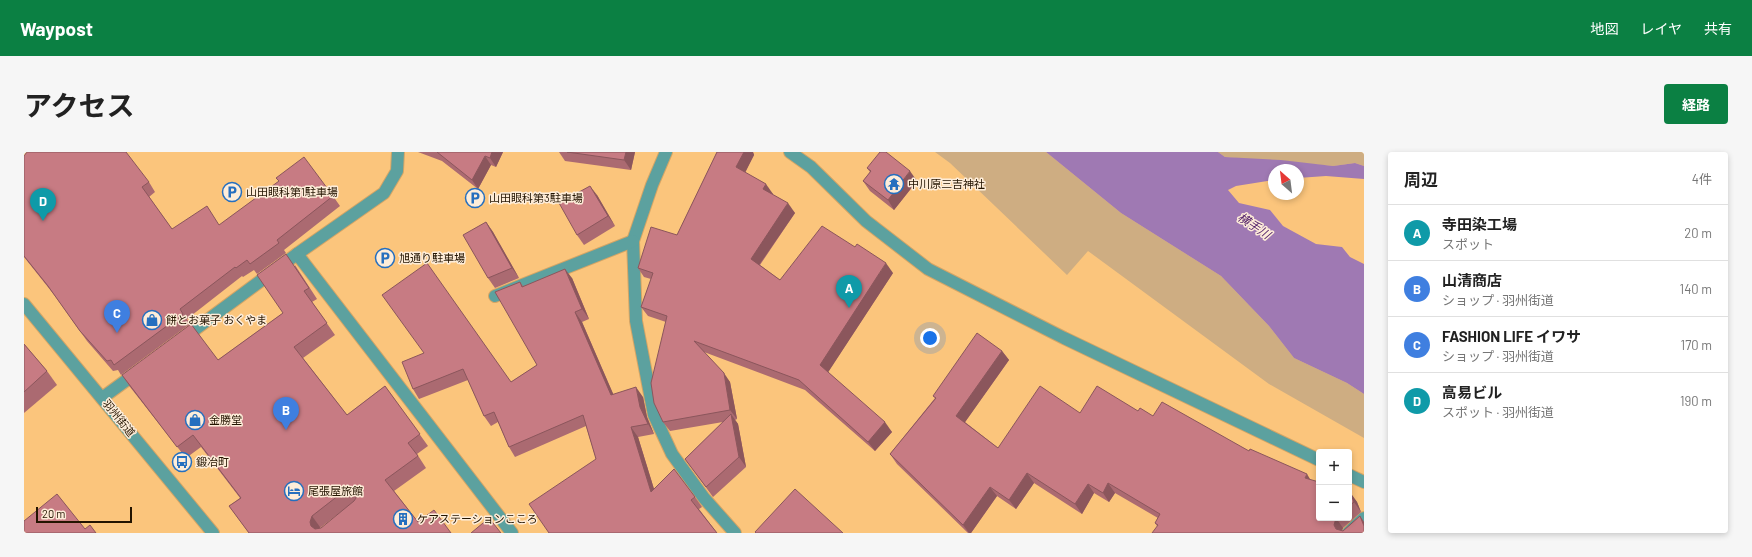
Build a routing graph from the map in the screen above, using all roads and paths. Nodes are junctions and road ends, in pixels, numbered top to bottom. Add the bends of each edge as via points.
1 (398, 152) edge
2 (666, 152) edge
3 (790, 152) edge
4 (633, 241) junction
5 (297, 254) junction
6 (495, 296) edge
7 (24, 304) edge
8 (172, 347) edge
9 (146, 365) edge
10 (102, 398) junction
11 (1316, 459) edge
12 (1352, 476) edge
13 (1364, 482) edge
14 (1364, 518) edge
15 (213, 533) edge
16 (512, 533) edge
17 (735, 533) edge
18 (1348, 533) edge

1 - 5 street via 397,171 384,193
2 - 4 street via 652,184
3 - 11 street via 811,167 866,221 928,269 1064,338
4 - 6 street
4 - 17 street via 636,321 654,415 672,454 704,498
5 - 8 street
5 - 16 street
7 - 10 street, 羽州街道
9 - 10 street
10 - 15 street, 羽州街道
12 - 13 street
14 - 18 street

